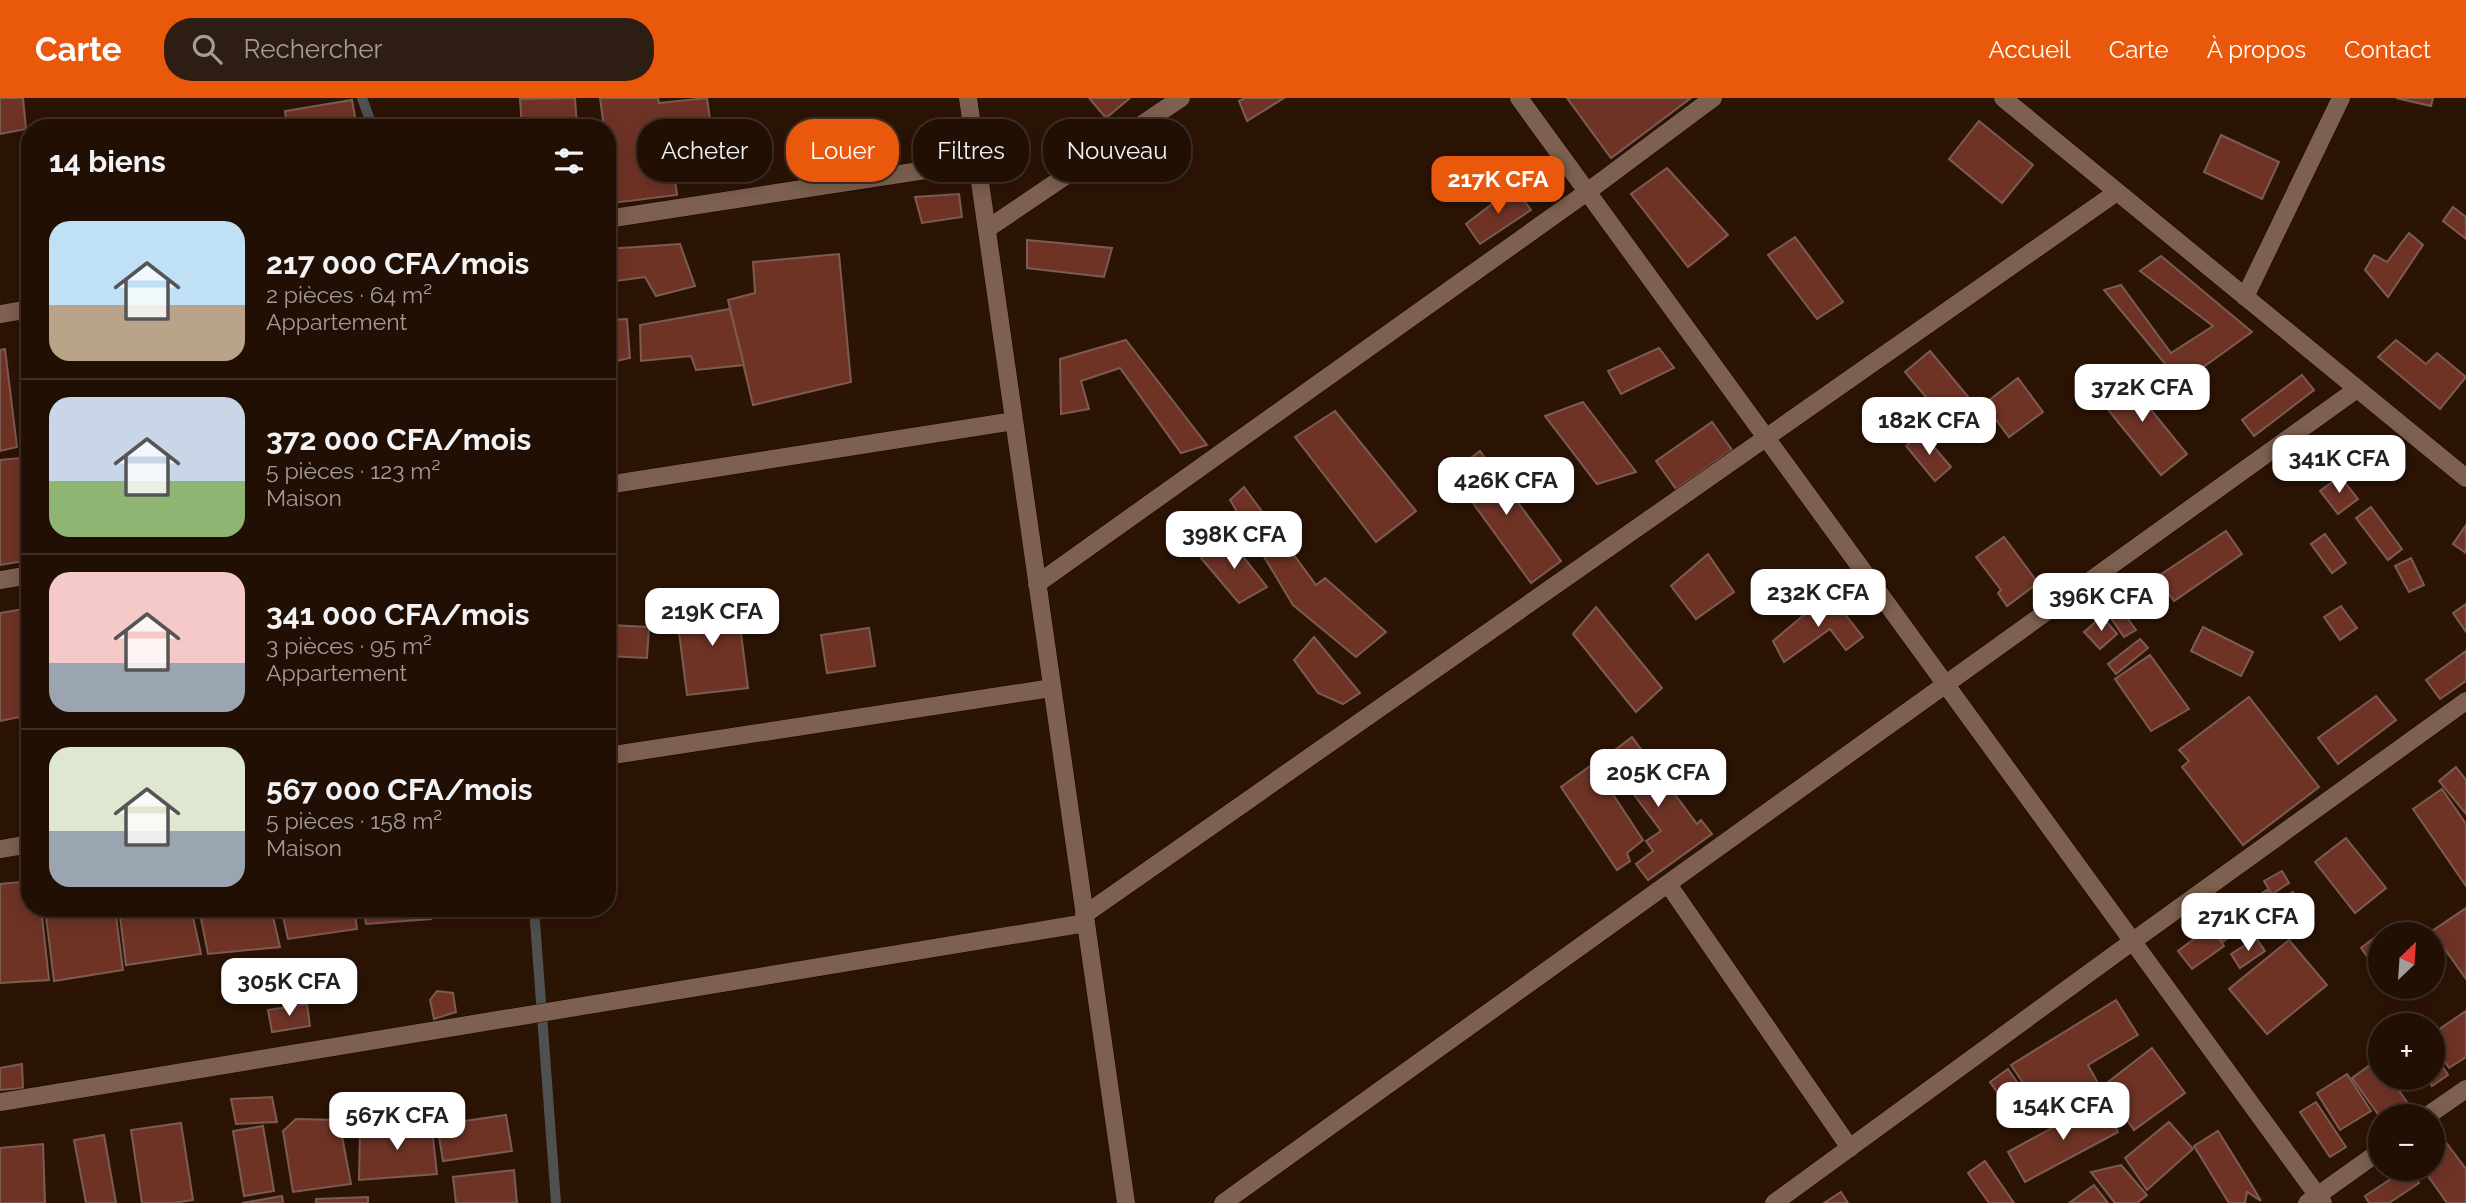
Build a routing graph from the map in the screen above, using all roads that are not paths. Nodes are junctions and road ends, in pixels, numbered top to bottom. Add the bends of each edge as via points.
1 (968, 98) edge
2 (1181, 98) edge
3 (1519, 98) edge
4 (1713, 98) edge
5 (2341, 98) edge
6 (2013, 102) edge
7 (971, 119) edge
8 (913, 172) edge
9 (981, 182) edge
10 (1587, 192) junction
11 (2117, 192) junction
12 (616, 218) edge
13 (987, 229) junction
14 (2245, 297) junction
15 (21, 310) edge
16 (0, 314) edge
17 (2357, 389) junction
18 (1014, 421) junction
19 (1767, 438) junction
20 (2466, 478) edge
21 (616, 484) edge
22 (21, 576) edge
23 (0, 580) edge
24 (1037, 584) junction
25 (1946, 684) junction
26 (1052, 688) junction
27 (2466, 701) edge
28 (616, 755) edge
29 (21, 846) edge
30 (0, 849) edge
31 (1668, 884) junction
32 (1085, 919) junction
33 (2133, 941) junction
34 (2466, 1089) edge
35 (0, 1102) edge
36 (2444, 1104) edge
37 (1850, 1148) junction
38 (2368, 1160) edge
39 (2316, 1200) edge
40 (1126, 1203) edge
41 (1223, 1203) edge
42 (1774, 1203) edge

1 - 7 street
2 - 13 street
3 - 10 street
4 - 10 street
5 - 14 street
6 - 11 street
8 - 12 street
9 - 13 street
10 - 19 street
10 - 24 street
11 - 14 street
11 - 19 street
13 - 18 street
14 - 17 street
15 - 16 street
17 - 20 street
17 - 25 street
18 - 21 street
18 - 24 street
19 - 25 street
19 - 32 street
22 - 23 street
24 - 26 street
25 - 31 street
25 - 33 street
26 - 28 street
26 - 32 street
27 - 33 street
29 - 30 street
31 - 37 street
31 - 41 street
32 - 35 street
32 - 40 street
33 - 37 street
33 - 39 street
34 - 36 street
37 - 42 street
38 - 39 street

